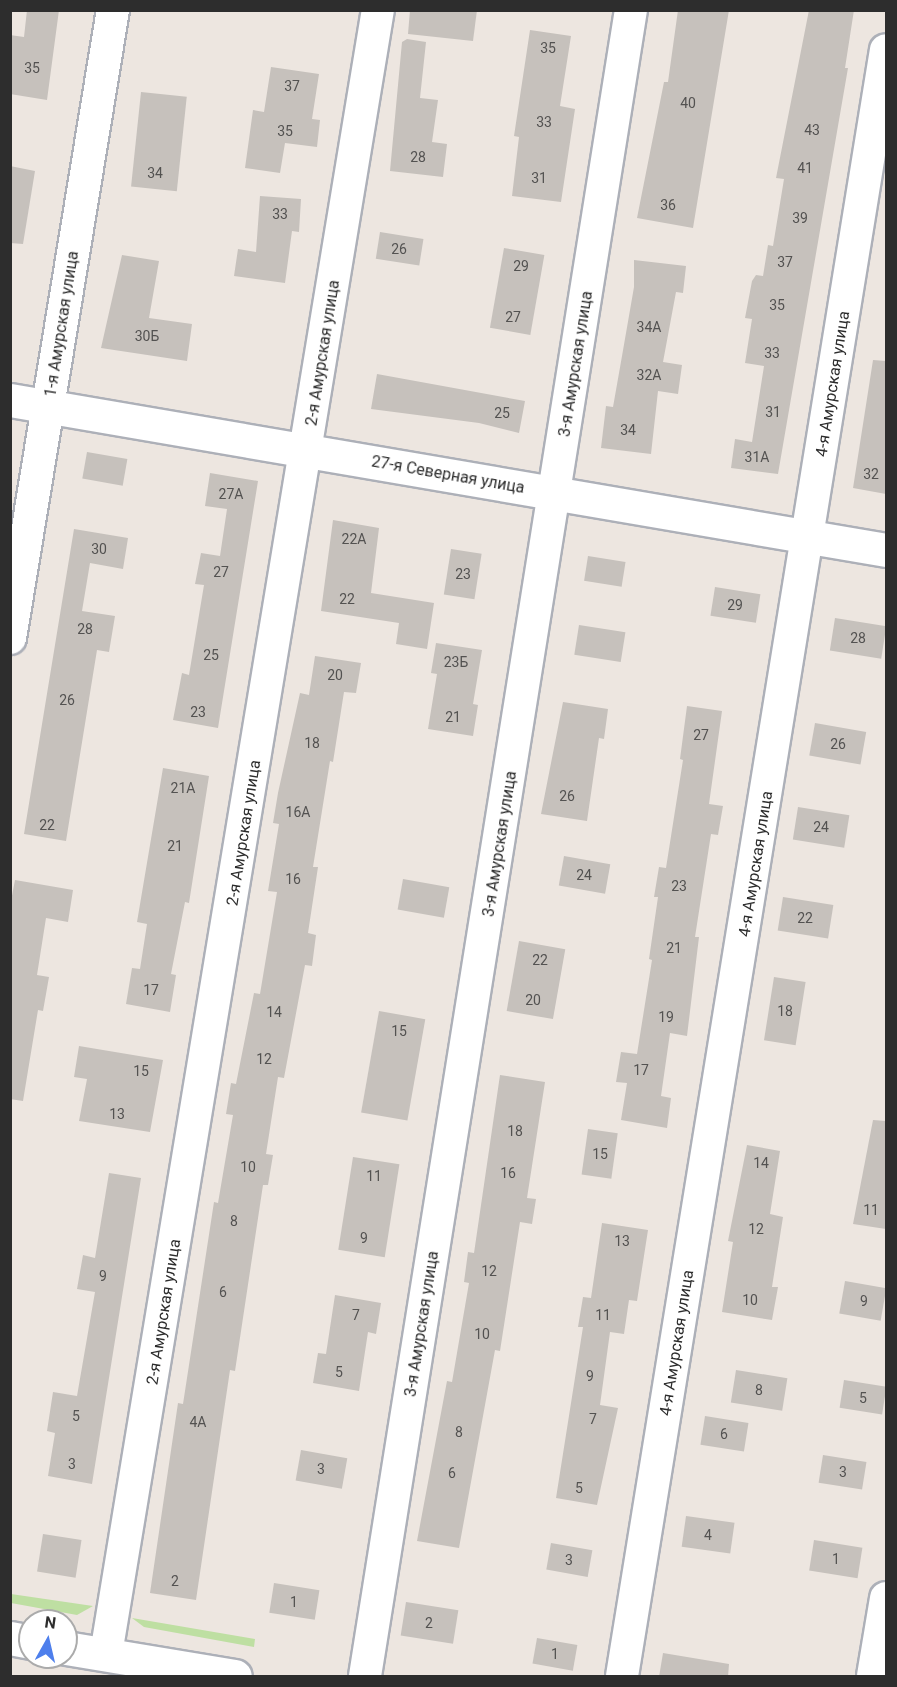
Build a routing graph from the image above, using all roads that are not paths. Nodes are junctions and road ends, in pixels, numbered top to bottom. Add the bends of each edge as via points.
1 (113, 10) edge
2 (378, 10) edge
3 (631, 10) edge
4 (886, 50) edge
5 (10, 400) edge
6 (48, 407) junction
7 (307, 451) junction
8 (556, 494) junction
9 (809, 537) junction
10 (886, 550) edge
11 (10, 638) edge
12 (886, 1598) edge
13 (78, 1650) edge
14 (106, 1654) junction
15 (235, 1677) edge
16 (365, 1677) edge
17 (622, 1677) edge
18 (873, 1677) edge

1 - 6 street, 1-я Амурская улица
2 - 7 street, 2-я Амурская улица
3 - 8 street, 3-я Амурская улица
4 - 9 street, 4-я Амурская улица
5 - 6 street, 27-я Северная улица
6 - 7 street, 27-я Северная улица
6 - 11 street, 1-я Амурская улица
7 - 8 street, 27-я Северная улица
7 - 14 street, 2-я Амурская улица
8 - 9 street, 27-я Северная улица
8 - 16 street, 3-я Амурская улица
9 - 10 street, 27-я Северная улица
9 - 17 street, 4-я Амурская улица
12 - 18 street
13 - 14 street
14 - 15 street

